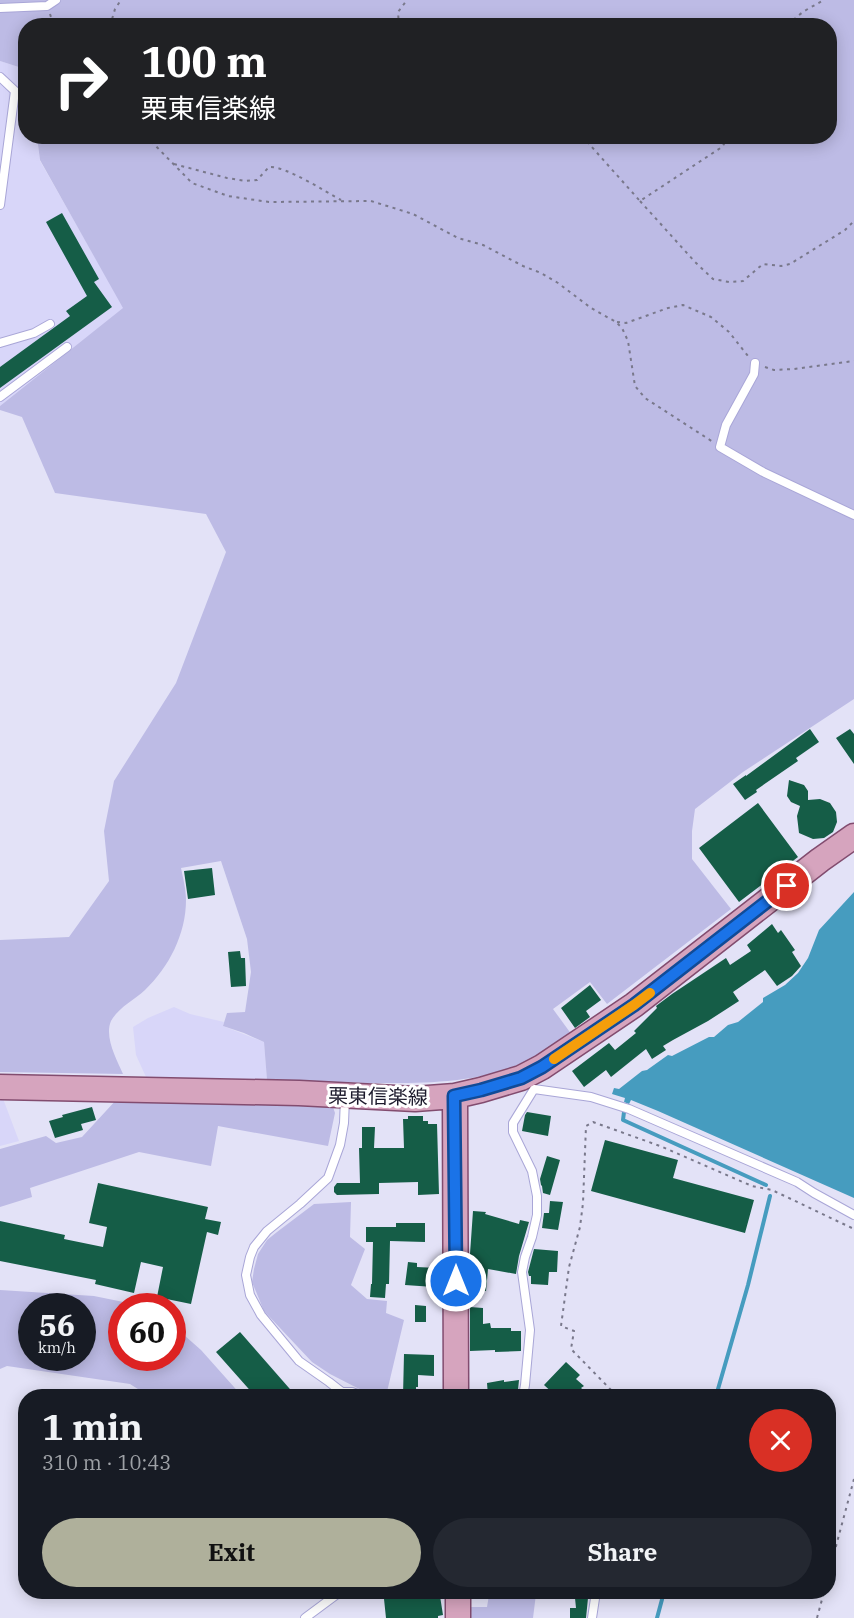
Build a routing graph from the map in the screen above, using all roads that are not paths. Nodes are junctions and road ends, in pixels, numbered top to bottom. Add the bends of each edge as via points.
1 (56, 0) edge
2 (0, 8) edge
3 (0, 77) edge
4 (0, 205) edge
5 (50, 324) dead end
6 (0, 343) edge
7 (67, 347) dead end
8 (755, 363) road end
9 (0, 397) edge
10 (854, 515) edge
11 (854, 836) edge
12 (0, 1087) edge
13 (345, 1096) junction
14 (454, 1096) junction
15 (854, 1215) edge
16 (338, 1389) edge
17 (456, 1389) edge
18 (524, 1389) edge
19 (330, 1599) edge
20 (458, 1599) edge
21 (595, 1599) edge
22 (304, 1618) edge
23 (458, 1618) edge
24 (592, 1618) edge

1 - 2 lane via 47,6
3 - 4 lane via 15,91
5 - 6 lane
7 - 9 lane
8 - 10 lane via 754,374 726,425 720,447
11 - 14 main road, 栗東信楽線 via 634,1005 542,1067 521,1078
12 - 13 main road, 栗東信楽線
13 - 14 main road, 栗東信楽線
13 - 16 lane via 340,1145 328,1178 267,1231 254,1247 246,1275 250,1295 261,1315 299,1361
14 - 17 main road
15 - 18 lane via 789,1178 629,1109 591,1097 534,1089 513,1123 513,1132 532,1171 537,1196 537,1215 522,1272 530,1330
19 - 22 lane
20 - 23 main road
21 - 24 lane

